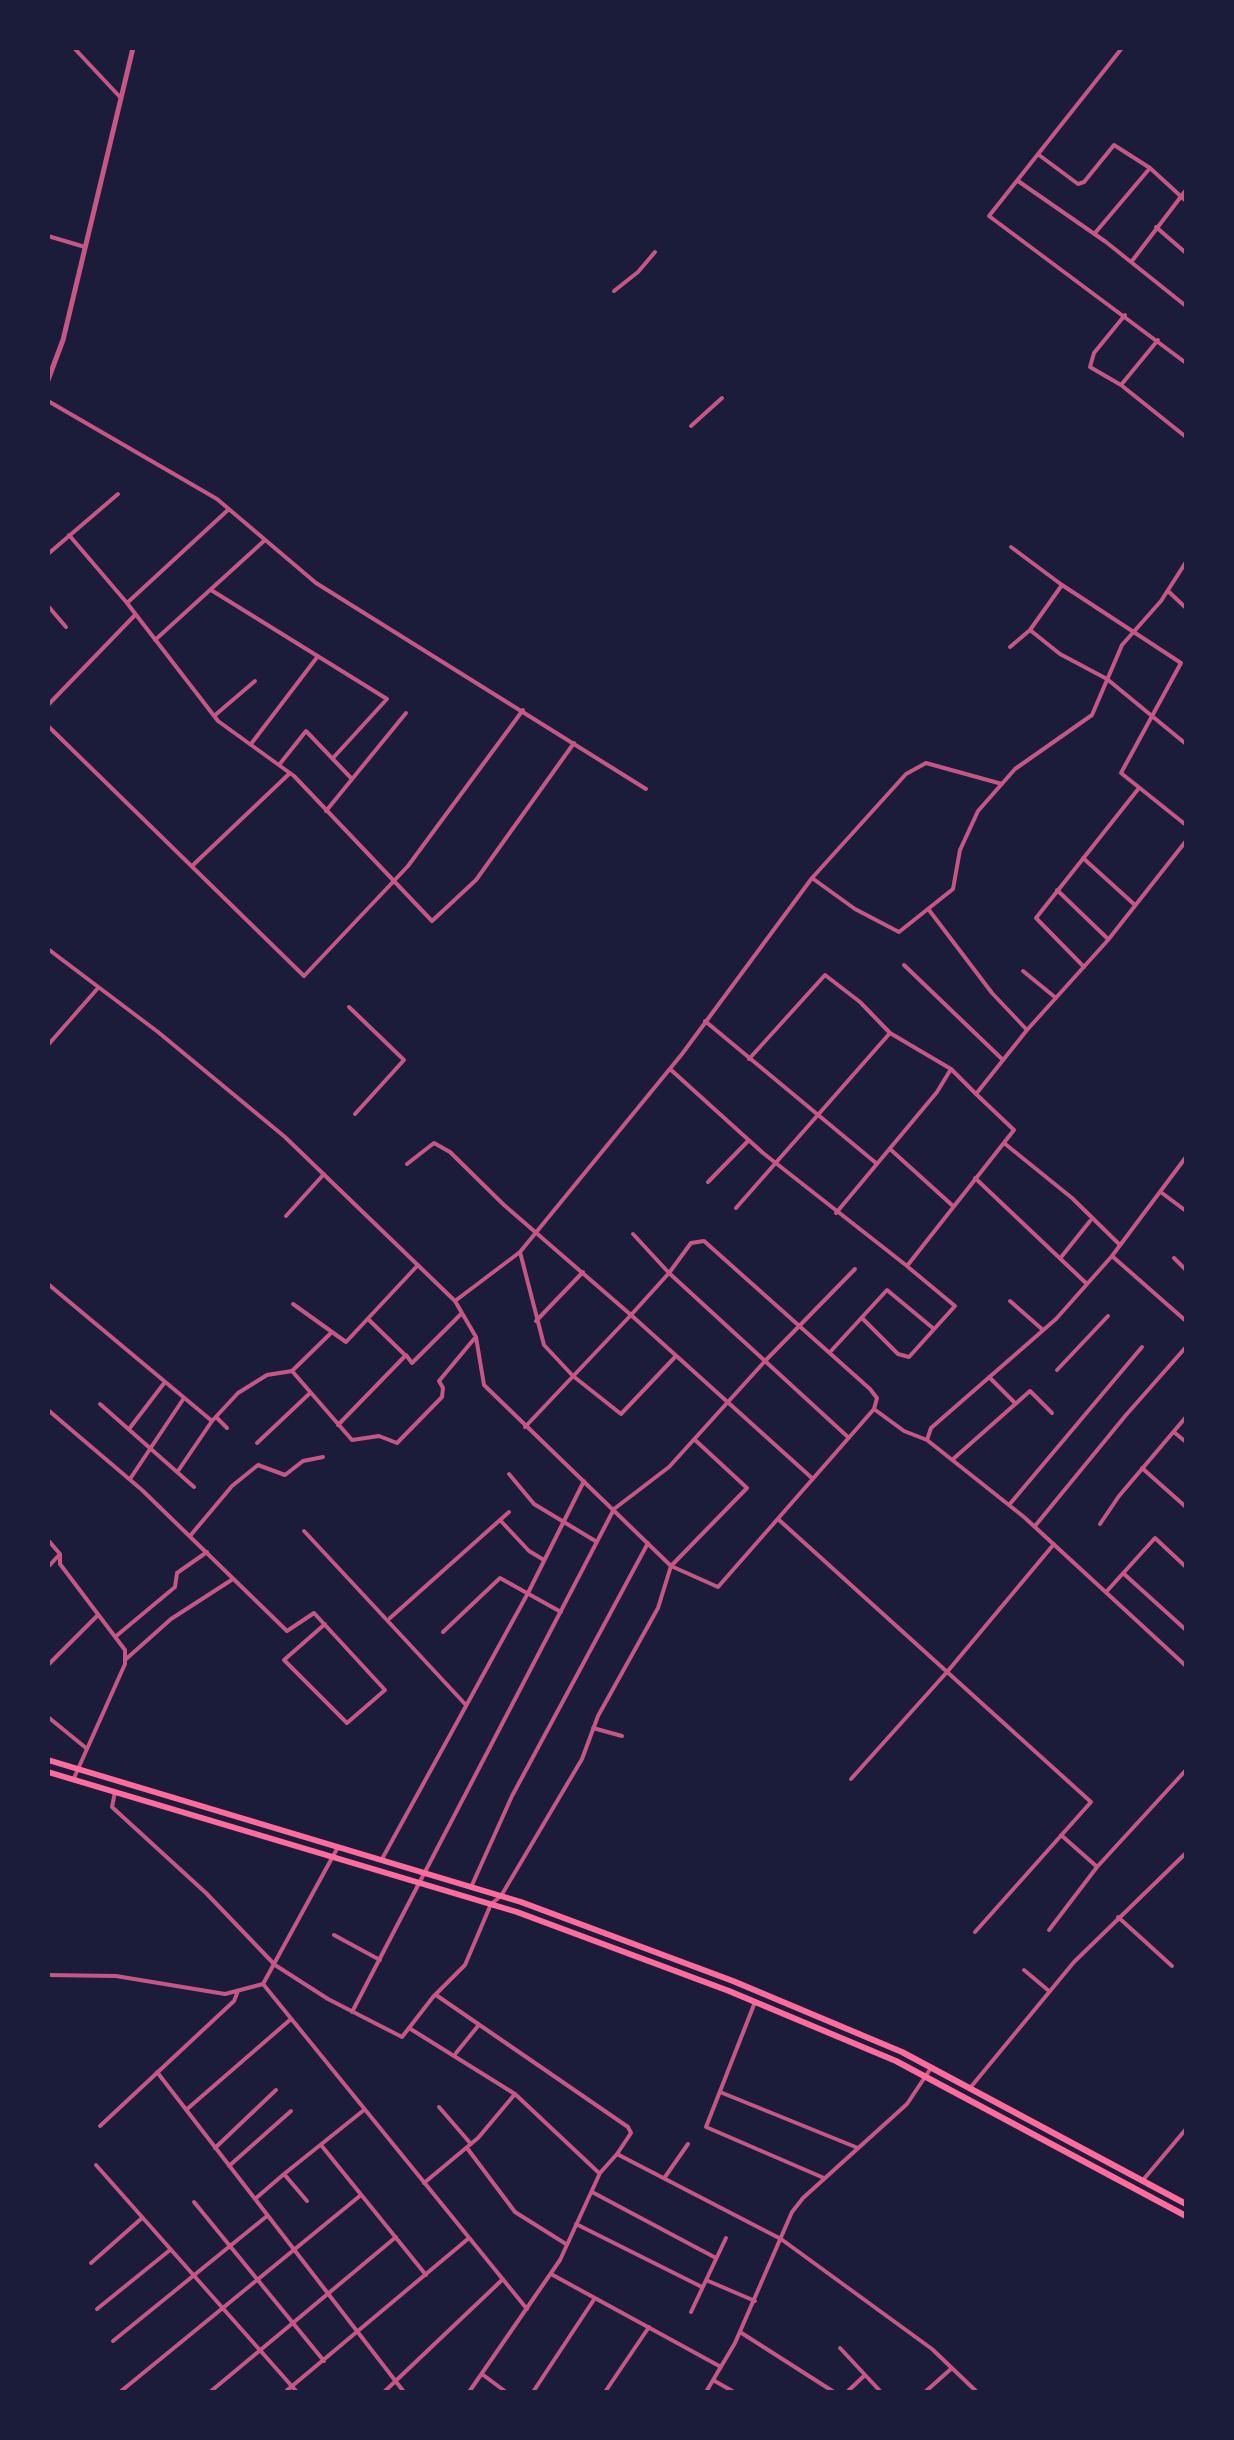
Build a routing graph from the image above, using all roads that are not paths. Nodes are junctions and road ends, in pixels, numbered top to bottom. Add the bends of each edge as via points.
1 (74, 48) edge
2 (133, 48) edge
3 (1122, 48) edge
4 (120, 96) junction
5 (1039, 155) junction
6 (1150, 168) junction
7 (1018, 181) junction
8 (1186, 190) edge
9 (1184, 198) edge
10 (1156, 228) junction
11 (1094, 234) junction
12 (48, 236) edge
13 (85, 248) junction
14 (655, 252) dead end
15 (1186, 253) edge
16 (1131, 262) junction
17 (614, 291) dead end
18 (1186, 306) edge
19 (1124, 315) junction
20 (1158, 340) junction
21 (1186, 362) edge
22 (48, 380) edge
23 (1121, 386) junction
24 (722, 398) dead end
25 (48, 401) edge
26 (692, 426) dead end
27 (1186, 437) edge
28 (118, 494) dead end
29 (229, 509) junction
30 (68, 535) junction
31 (265, 540) junction
32 (1011, 547) dead end
33 (48, 554) edge
34 (1186, 562) edge
35 (1062, 585) junction
36 (211, 590) junction
37 (1168, 591) junction
38 (127, 603) junction
39 (48, 606) edge
40 (1186, 608) edge
41 (136, 614) junction
42 (66, 627) dead end
43 (1030, 630) junction
44 (1134, 632) junction
45 (155, 640) junction
46 (1010, 647) dead end
47 (1186, 653) edge
48 (318, 656) junction
49 (1181, 663) junction
50 (255, 680) dead end
51 (1107, 680) junction
52 (48, 706) edge
53 (523, 710) junction
54 (406, 713) dead end
55 (214, 716) junction
56 (1154, 716) junction
57 (48, 726) edge
58 (574, 743) junction
59 (250, 744) junction
60 (1186, 744) edge
61 (333, 758) junction
62 (278, 765) junction
63 (290, 773) junction
64 (353, 779) junction
65 (1002, 784) junction
66 (1140, 788) junction
67 (646, 790) dead end
68 (326, 811) junction
69 (1186, 825) edge
70 (1186, 841) edge
71 (1083, 858) junction
72 (192, 866) junction
73 (812, 878) junction
74 (394, 881) junction
75 (1058, 890) junction
76 (1136, 905) junction
77 (928, 910) junction
78 (1108, 940) junction
79 (48, 949) edge
80 (904, 965) dead end
81 (1084, 967) junction
82 (1023, 970) dead end
83 (98, 988) junction
84 (1056, 998) junction
85 (349, 1007) dead end
86 (705, 1021) junction
87 (1027, 1030) junction
88 (890, 1033) junction
89 (48, 1045) edge
90 (749, 1058) junction
91 (1003, 1060) junction
92 (670, 1068) junction
93 (951, 1069) junction
94 (976, 1094) junction
95 (355, 1114) dead end
96 (819, 1116) junction
97 (748, 1140) junction
98 (1004, 1142) junction
99 (890, 1149) junction
100 (1186, 1157) edge
101 (876, 1163) junction
102 (407, 1164) dead end
103 (776, 1164) junction
104 (324, 1174) junction
105 (975, 1178) junction
106 (708, 1182) dead end
107 (1160, 1191) junction
108 (953, 1206) junction
109 (736, 1208) dead end
110 (1186, 1211) edge
111 (836, 1213) junction
112 (286, 1216) dead end
113 (1091, 1220) junction
114 (537, 1231) junction
115 (633, 1234) dead end
116 (1120, 1245) junction
117 (520, 1252) junction
118 (1062, 1256) junction
119 (1112, 1256) junction
120 (1174, 1258) dead end
121 (418, 1265) junction
122 (907, 1266) junction
123 (855, 1269) dead end
124 (1186, 1270) edge
125 (584, 1272) junction
126 (669, 1273) junction
127 (48, 1284) edge
128 (1088, 1284) junction
129 (455, 1301) junction
130 (1010, 1301) dead end
131 (294, 1304) dead end
132 (462, 1313) junction
133 (632, 1314) junction
134 (1108, 1316) dead end
135 (368, 1318) junction
136 (863, 1319) junction
137 (536, 1321) junction
138 (1186, 1321) edge
139 (800, 1325) junction
140 (934, 1329) junction
141 (1043, 1330) junction
142 (332, 1332) junction
143 (476, 1338) junction
144 (1142, 1346) dead end
145 (1186, 1348) edge
146 (830, 1351) junction
147 (406, 1355) junction
148 (677, 1355) junction
149 (766, 1360) junction
150 (1056, 1370) dead end
151 (292, 1371) junction
152 (574, 1376) junction
153 (989, 1377) junction
154 (165, 1382) junction
155 (309, 1394) junction
156 (184, 1398) junction
157 (728, 1400) junction
158 (100, 1404) dead end
159 (1016, 1404) junction
160 (874, 1409) junction
161 (48, 1410) edge
162 (1052, 1413) dead end
163 (1186, 1417) edge
164 (214, 1419) junction
165 (338, 1425) junction
166 (228, 1428) dead end
167 (526, 1428) junction
168 (130, 1430) junction
169 (1174, 1432) junction
170 (849, 1438) junction
171 (694, 1439) junction
172 (926, 1440) junction
173 (1186, 1442) edge
174 (257, 1443) dead end
175 (151, 1448) junction
176 (323, 1456) dead end
177 (952, 1460) junction
178 (1142, 1468) junction
179 (178, 1470) junction
180 (509, 1474) dead end
181 (813, 1479) junction
182 (130, 1480) junction
183 (584, 1481) junction
184 (194, 1487) dead end
185 (1009, 1505) junction
186 (1186, 1507) edge
187 (614, 1509) junction
188 (510, 1512) dead end
189 (778, 1519) junction
190 (500, 1520) junction
191 (562, 1523) junction
192 (1100, 1524) dead end
193 (1035, 1526) junction
194 (304, 1531) dead end
195 (190, 1536) junction
196 (48, 1540) edge
197 (596, 1542) junction
198 (648, 1542) junction
199 (1054, 1544) junction
200 (206, 1552) junction
201 (60, 1554) junction
202 (546, 1561) junction
203 (670, 1566) junction
204 (48, 1567) edge
205 (1186, 1567) edge
206 (1123, 1573) junction
207 (234, 1578) junction
208 (1107, 1591) junction
209 (528, 1593) junction
210 (561, 1612) junction
211 (98, 1615) junction
212 (388, 1620) junction
213 (324, 1624) junction
214 (1186, 1630) edge
215 (443, 1632) dead end
216 (115, 1637) junction
217 (48, 1653) edge
218 (54, 1659) junction
219 (125, 1660) junction
220 (48, 1666) edge
221 (1186, 1666) edge
222 (947, 1672) junction
223 (465, 1704) junction
224 (48, 1717) edge
225 (593, 1728) junction
226 (622, 1736) dead end
227 (86, 1748) junction
228 (48, 1760) edge
229 (76, 1769) junction
230 (1186, 1770) edge
231 (48, 1772) edge
232 (851, 1779) dead end
233 (73, 1780) junction
234 (115, 1792) junction
235 (1061, 1835) junction
236 (338, 1846) junction
237 (1186, 1852) edge
238 (334, 1857) junction
239 (1181, 1858) junction
240 (382, 1860) junction
241 (1186, 1864) edge
242 (1096, 1867) junction
243 (423, 1872) junction
244 (421, 1883) junction
245 (471, 1886) junction
246 (501, 1896) junction
247 (491, 1904) junction
248 (1118, 1917) junction
249 (1049, 1930) dead end
250 (975, 1932) dead end
251 (334, 1936) dead end
252 (380, 1960) junction
253 (275, 1966) junction
254 (1172, 1966) dead end
255 (1024, 1970) dead end
256 (48, 1975) edge
257 (263, 1984) junction
258 (238, 1991) junction
259 (1049, 1991) junction
260 (435, 1994) junction
261 (755, 2002) junction
262 (352, 2012) junction
263 (290, 2019) junction
264 (478, 2026) junction
265 (409, 2028) junction
266 (455, 2054) junction
267 (932, 2068) junction
268 (157, 2072) junction
269 (926, 2077) junction
270 (970, 2088) junction
271 (276, 2090) dead end
272 (720, 2092) junction
273 (515, 2094) junction
274 (439, 2107) dead end
275 (186, 2110) junction
276 (364, 2110) junction
277 (291, 2112) dead end
278 (100, 2126) dead end
279 (1186, 2129) edge
280 (688, 2144) dead end
281 (321, 2145) junction
282 (469, 2146) junction
283 (215, 2148) junction
284 (858, 2148) junction
285 (618, 2154) junction
286 (96, 2165) dead end
287 (229, 2166) junction
288 (1124, 2169) junction
289 (600, 2173) junction
290 (284, 2174) junction
291 (824, 2178) junction
292 (664, 2179) junction
293 (1119, 2179) junction
294 (1143, 2180) junction
295 (424, 2183) junction
296 (591, 2191) junction
297 (361, 2195) junction
298 (255, 2200) junction
299 (194, 2202) dead end
300 (307, 2202) dead end
301 (1186, 2204) edge
302 (267, 2216) junction
303 (1186, 2216) edge
304 (142, 2218) junction
305 (576, 2224) junction
306 (396, 2237) junction
307 (469, 2238) junction
308 (726, 2238) dead end
309 (782, 2239) junction
310 (567, 2244) junction
311 (230, 2246) junction
312 (170, 2250) junction
313 (294, 2250) junction
314 (716, 2258) junction
315 (91, 2263) dead end
316 (550, 2274) junction
317 (426, 2275) junction
318 (193, 2276) junction
319 (503, 2279) junction
320 (258, 2280) junction
321 (706, 2280) junction
322 (702, 2288) junction
323 (328, 2294) junction
324 (594, 2298) junction
325 (754, 2301) junction
326 (527, 2309) junction
327 (96, 2310) dead end
328 (222, 2310) junction
329 (690, 2312) dead end
330 (292, 2322) junction
331 (649, 2327) junction
332 (740, 2332) junction
333 (358, 2333) junction
334 (112, 2341) dead end
335 (840, 2348) dead end
336 (259, 2351) junction
337 (324, 2361) junction
338 (721, 2367) junction
339 (952, 2368) junction
340 (482, 2374) junction
341 (865, 2376) junction
342 (713, 2380) junction
343 (395, 2382) junction
344 (292, 2387) junction
345 (120, 2392) edge
346 (210, 2392) edge
347 (285, 2392) edge
348 (296, 2392) edge
349 (384, 2392) edge
350 (404, 2392) edge
351 (469, 2392) edge
352 (506, 2392) edge
353 (533, 2392) edge
354 (605, 2392) edge
355 (706, 2392) edge
356 (734, 2392) edge
357 (834, 2392) edge
358 (847, 2392) edge
359 (881, 2392) edge
360 (925, 2392) edge
361 (976, 2392) edge

1 - 4 street
2 - 4 street
3 - 5 street
4 - 13 street
5 - 6 street via 1078,184 1114,145
5 - 7 street
6 - 9 street
6 - 11 street
7 - 11 street
7 - 19 street via 989,216
8 - 9 street
9 - 10 street
10 - 15 street
10 - 16 street
11 - 16 street
12 - 13 street
13 - 22 street
14 - 17 street
16 - 18 street
19 - 20 street
19 - 23 street via 1089,362
20 - 21 street
20 - 23 street
23 - 27 street
24 - 26 street
25 - 29 street
28 - 30 street
29 - 31 street
29 - 38 street
30 - 33 street
30 - 38 street
31 - 36 street
31 - 53 street via 316,583
32 - 35 street
34 - 37 street
35 - 43 street
35 - 44 street
36 - 45 street
36 - 48 street
37 - 40 street
37 - 44 street
38 - 41 street
39 - 42 street
41 - 45 street
41 - 52 street
43 - 46 street
43 - 51 street
44 - 49 street
44 - 51 street
45 - 55 street
47 - 49 street
48 - 59 street
48 - 61 street via 387,699
49 - 56 street
50 - 55 street
51 - 56 street
51 - 65 street via 1092,714
53 - 58 street
53 - 74 street
54 - 64 street
55 - 59 street
56 - 60 street
56 - 66 street via 1121,773
57 - 72 street
58 - 67 street
58 - 74 street via 476,880 432,921
59 - 62 street
61 - 62 street via 306,731
61 - 64 street
62 - 63 street
63 - 68 street
63 - 72 street
64 - 68 street
65 - 73 street via 926,763 906,774
65 - 77 street via 978,811 960,850 953,890
66 - 69 street
66 - 71 street
68 - 74 street
70 - 76 street
71 - 75 street
71 - 76 street
72 - 74 street via 304,976
73 - 77 street via 899,932
73 - 86 street
75 - 78 street
75 - 81 street via 1036,918
76 - 78 street
77 - 87 street
78 - 81 street
79 - 83 street
80 - 91 street
81 - 84 street
82 - 84 street
83 - 89 street
83 - 104 street
84 - 87 street
85 - 95 street via 404,1060
86 - 90 street
86 - 92 street
87 - 91 street
88 - 90 street via 825,975
88 - 93 street
88 - 96 street
90 - 96 street
91 - 94 street
92 - 97 street
92 - 114 street
93 - 94 street
93 - 99 street
94 - 98 street via 1014,1130
96 - 101 street
96 - 103 street
97 - 103 street
97 - 106 street
98 - 105 street
98 - 113 street
99 - 101 street
99 - 108 street
100 - 107 street
101 - 111 street
102 - 114 street via 434,1142
103 - 109 street
103 - 111 street
104 - 112 street
104 - 121 street
105 - 108 street
105 - 118 street
107 - 110 street
107 - 116 street
108 - 122 street
111 - 122 street
113 - 116 street
113 - 118 street
114 - 117 street
114 - 125 street
115 - 126 street
116 - 119 street
117 - 129 street
117 - 137 street
118 - 128 street
119 - 128 street
119 - 138 street
120 - 124 street
121 - 129 street
121 - 135 street
122 - 140 street via 955,1306
123 - 139 street
125 - 133 street
125 - 137 street
126 - 133 street
126 - 139 street via 691,1243 704,1241
126 - 149 street
127 - 154 street
128 - 141 street
129 - 132 street
130 - 141 street
131 - 142 street
132 - 143 street
132 - 147 street via 412,1363
133 - 148 street
133 - 152 street
134 - 150 street
135 - 142 street via 346,1342
135 - 147 street
136 - 140 street via 898,1354 909,1356
136 - 140 street via 888,1290
136 - 146 street
137 - 152 street via 544,1345
139 - 146 street
139 - 149 street
141 - 153 street
142 - 151 street
143 - 165 street via 438,1381 442,1397 397,1443 380,1436 352,1440
143 - 167 street via 484,1386
144 - 185 street
145 - 193 street
146 - 160 street via 877,1398
147 - 165 street
148 - 152 street via 621,1414
148 - 157 street
149 - 157 street
149 - 170 street
151 - 155 street
151 - 164 street via 267,1375 238,1392
152 - 167 street
153 - 159 street
153 - 172 street
154 - 156 street
154 - 168 street
155 - 165 street
155 - 174 street
156 - 164 street
156 - 175 street
157 - 171 street
157 - 181 street
158 - 168 street
159 - 162 street via 1030,1391
159 - 177 street
160 - 170 street
160 - 172 street
161 - 182 street
163 - 169 street
164 - 166 street
164 - 179 street
167 - 183 street
168 - 175 street
169 - 173 street
169 - 178 street
170 - 181 street
171 - 187 street
171 - 203 street via 747,1488
172 - 177 street
175 - 179 street
175 - 182 street
176 - 195 street via 285,1476 258,1465
177 - 185 street
178 - 186 street
178 - 192 street
179 - 184 street
180 - 191 street via 534,1504
181 - 189 street
182 - 195 street
183 - 187 street
183 - 191 street
185 - 193 street
187 - 197 street
187 - 198 street
188 - 190 street
189 - 203 street via 718,1588
189 - 222 street
190 - 202 street
190 - 212 street
191 - 197 street
191 - 202 street
193 - 199 street
194 - 212 street
195 - 200 street
196 - 201 street
197 - 210 street
198 - 203 street
198 - 245 street
199 - 208 street
199 - 222 street
200 - 207 street
200 - 216 street via 178,1573 176,1587
201 - 204 street
201 - 211 street via 60,1564
202 - 209 street
203 - 225 street via 658,1608
205 - 206 street via 1155,1538
206 - 208 street
206 - 214 street
207 - 213 street via 288,1631 314,1613
207 - 219 street via 171,1619
208 - 221 street
209 - 210 street
209 - 215 street via 500,1578
209 - 223 street
210 - 243 street
211 - 216 street
211 - 218 street
212 - 223 street
213 - 213 street via 385,1690 347,1722 284,1660
216 - 219 street
217 - 218 street
218 - 220 street
219 - 227 street
222 - 232 street
222 - 235 street via 1091,1802
223 - 240 street
224 - 227 street
225 - 226 street
225 - 246 street via 582,1759
227 - 229 street
228 - 229 main road
229 - 233 street
229 - 236 main road
230 - 242 street
231 - 233 main road
233 - 234 main road
234 - 238 main road
234 - 253 street via 112,1806
235 - 242 street
235 - 250 street
236 - 238 street
236 - 240 main road
237 - 239 street
238 - 244 main road
238 - 253 street
239 - 241 street
239 - 248 street
240 - 243 main road
242 - 249 street
243 - 244 street
243 - 245 main road
244 - 247 main road
244 - 252 street
245 - 246 main road
246 - 247 street
246 - 267 main road via 734,1981
247 - 260 street via 465,1965
247 - 261 main road
248 - 254 street
248 - 259 street
251 - 252 street
252 - 262 street
253 - 257 street
253 - 262 street
255 - 259 street
256 - 258 street
257 - 258 street
257 - 263 street
258 - 268 street
259 - 270 street
260 - 264 street
260 - 265 street
261 - 269 main road
261 - 272 street
262 - 265 street via 402,2036
263 - 275 street
263 - 276 street
264 - 266 street
264 - 285 street via 628,2127 631,2134
265 - 266 street
266 - 273 street
267 - 269 street
267 - 270 main road
268 - 275 street
268 - 278 street
269 - 284 street
269 - 293 main road
270 - 288 main road
271 - 283 street
272 - 284 street
272 - 291 street via 706,2127
273 - 282 street
273 - 289 street
274 - 282 street
275 - 283 street
276 - 281 street
276 - 295 street
277 - 287 street
279 - 294 street
280 - 292 street
281 - 290 street
281 - 297 street
282 - 295 street
282 - 310 street via 515,2212
283 - 287 street
284 - 291 street
285 - 289 street
285 - 292 street
286 - 304 street
287 - 298 street
288 - 293 main road
288 - 294 main road
289 - 296 street
290 - 298 street
290 - 300 street
291 - 309 street via 792,2212
292 - 309 street
293 - 303 main road
294 - 301 main road
295 - 307 street
296 - 305 street
296 - 314 street
297 - 306 street
297 - 313 street
298 - 302 street
299 - 311 street
302 - 311 street
302 - 313 street
304 - 312 street
304 - 315 street
305 - 310 street
305 - 322 street
306 - 317 street
306 - 323 street
307 - 317 street
307 - 319 street
308 - 314 street
309 - 325 street
309 - 339 street
310 - 316 street
311 - 318 street
311 - 320 street
312 - 318 street
312 - 327 street
313 - 320 street
313 - 323 street
314 - 321 street
316 - 324 street
316 - 326 street
317 - 333 street
318 - 328 street
318 - 334 street
319 - 326 street
319 - 343 street
320 - 328 street
320 - 330 street
321 - 322 street
321 - 325 street
322 - 329 street
323 - 330 street
323 - 333 street
324 - 331 street
324 - 353 street
325 - 332 street
326 - 340 street
328 - 336 street
328 - 345 street
330 - 336 street
330 - 337 street
331 - 338 street
331 - 354 street
332 - 338 street
332 - 357 street
333 - 337 street
333 - 343 street
335 - 341 street
336 - 344 street
336 - 346 street
337 - 344 street
338 - 342 street
339 - 360 street
339 - 361 street
340 - 351 street
340 - 352 street
341 - 358 street
341 - 359 street
342 - 355 street
342 - 356 street
343 - 349 street
343 - 350 street
344 - 347 street
344 - 348 street

